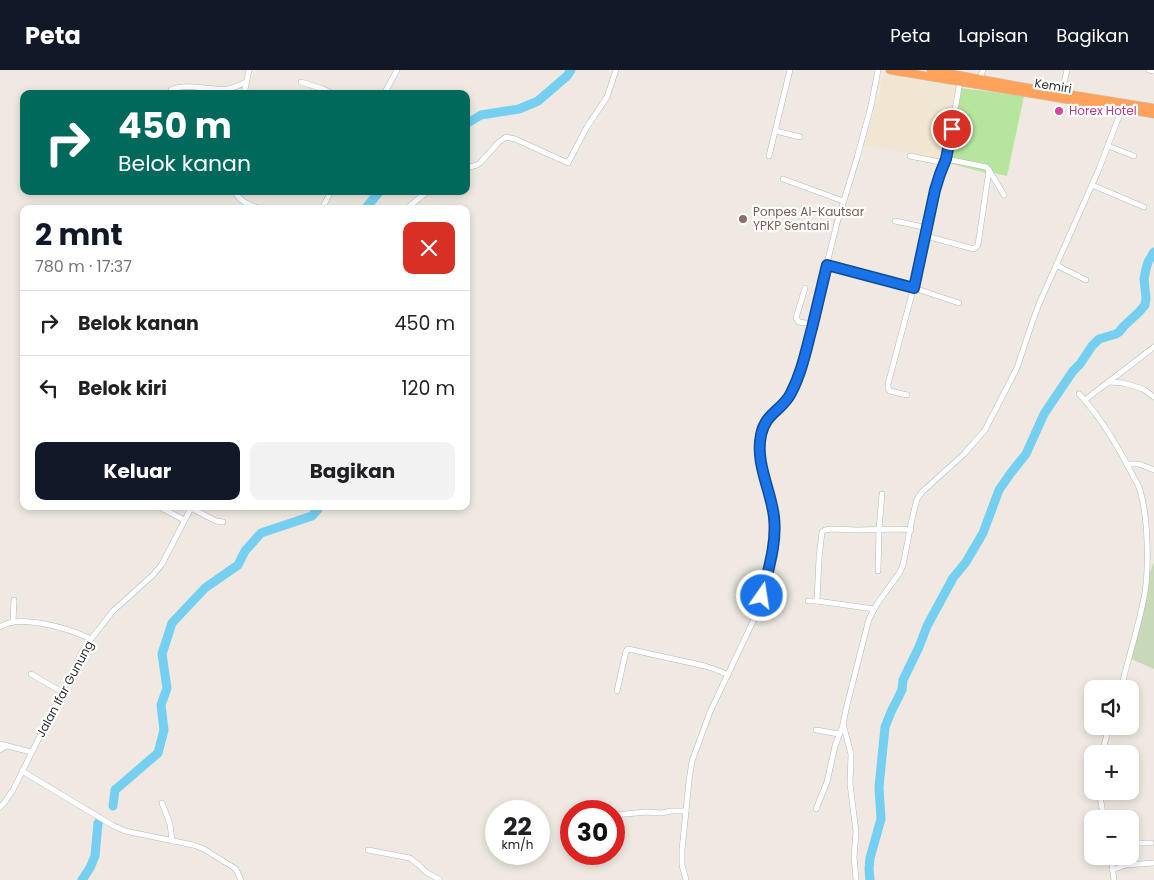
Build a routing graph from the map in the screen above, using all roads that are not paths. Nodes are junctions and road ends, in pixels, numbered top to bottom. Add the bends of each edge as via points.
1 (249, 70) edge
2 (397, 70) edge
3 (616, 70) edge
4 (790, 70) edge
5 (878, 70) edge
6 (890, 70) edge
7 (931, 70) edge
8 (983, 70) edge
9 (1067, 70) edge
10 (1149, 70) edge
11 (901, 71) edge
12 (1154, 71) edge
13 (979, 81) junction
14 (246, 82) junction
15 (301, 82) dead end
16 (960, 82) junction
17 (171, 90) edge
18 (245, 90) edge
19 (325, 90) edge
20 (386, 90) edge
21 (1061, 95) junction
22 (1124, 105) junction
23 (1154, 108) edge
24 (1154, 114) edge
25 (776, 130) junction
26 (800, 137) dead end
27 (1108, 146) junction
28 (769, 156) dead end
29 (910, 156) dead end
30 (1134, 156) dead end
31 (946, 161) junction
32 (470, 167) edge
33 (990, 170) junction
34 (783, 179) dead end
35 (1092, 185) junction
36 (236, 195) edge
37 (423, 195) edge
38 (1004, 195) dead end
39 (843, 201) junction
40 (250, 205) edge
41 (411, 205) edge
42 (1144, 207) dead end
43 (895, 220) dead end
44 (928, 228) junction
45 (926, 236) junction
46 (827, 265) junction
47 (1056, 265) junction
48 (1086, 280) dead end
49 (805, 288) dead end
50 (914, 288) junction
51 (959, 303) dead end
52 (812, 324) junction
53 (1154, 347) edge
54 (1110, 382) junction
55 (1079, 394) dead end
56 (907, 395) dead end
57 (1154, 397) edge
58 (1085, 400) junction
59 (1127, 464) junction
60 (1154, 470) edge
61 (882, 494) dead end
62 (165, 510) edge
63 (189, 510) edge
64 (196, 510) edge
65 (184, 520) junction
66 (223, 522) dead end
67 (879, 530) junction
68 (911, 530) junction
69 (878, 571) dead end
70 (14, 600) dead end
71 (808, 600) dead end
72 (817, 601) junction
73 (874, 610) junction
74 (13, 621) junction
75 (0, 627) edge
76 (90, 639) junction
77 (31, 674) dead end
78 (728, 675) junction
79 (1123, 680) edge
80 (617, 691) dead end
81 (62, 692) junction
82 (843, 724) junction
83 (816, 730) dead end
84 (839, 734) junction
85 (0, 744) edge
86 (6, 746) junction
87 (0, 750) edge
88 (31, 752) junction
89 (22, 771) junction
90 (162, 803) dead end
91 (0, 807) edge
92 (816, 809) dead end
93 (686, 811) junction
94 (625, 815) edge
95 (172, 841) junction
96 (1151, 842) dead end
97 (1139, 843) edge
98 (368, 850) dead end
99 (1154, 863) edge
100 (1112, 865) edge
101 (1112, 870) junction
102 (241, 880) edge
103 (440, 880) edge
104 (686, 880) edge
105 (856, 880) edge
106 (1114, 880) edge

1 - 14 street
2 - 20 street
3 - 32 street via 607,96 568,163 506,137 480,163
4 - 25 street
5 - 39 street via 871,106
6 - 11 highway, Kemiri
7 - 13 highway, Kemiri
8 - 13 street
9 - 21 street
10 - 12 street
11 - 16 highway, Kemiri
13 - 16 highway, Kemiri
13 - 21 highway, Kemiri
14 - 17 street via 230,89 185,87
14 - 18 street
15 - 19 street
16 - 31 street
21 - 22 highway, Kemiri
22 - 23 highway, Kemiri
22 - 24 highway, Kemiri
22 - 27 street
25 - 26 street
25 - 28 street
27 - 30 street
27 - 35 street
29 - 31 street
31 - 33 street
31 - 44 street via 935,190
33 - 38 street
33 - 45 street via 976,248
34 - 39 street
35 - 42 street
35 - 47 street
36 - 40 street
37 - 41 street
39 - 46 street
43 - 44 street
44 - 45 street
45 - 50 street
46 - 50 street
46 - 52 street
47 - 48 street
47 - 68 street via 1020,362 996,411 976,442 920,495
49 - 52 street via 796,318 799,322
50 - 51 street
50 - 56 street via 888,388
52 - 78 street via 791,393 767,420 762,432 760,453 775,524 773,552 756,615
53 - 54 street
54 - 57 street via 1143,389
54 - 58 street
55 - 58 street
58 - 59 street
59 - 60 street via 1139,464
59 - 79 street via 1142,496 1146,574 1143,604
61 - 67 street
62 - 65 street
63 - 65 street, Jalan Ifar Gunung
64 - 66 street
65 - 76 street, Jalan Ifar Gunung via 162,564 113,611
67 - 68 street
67 - 69 street
67 - 72 street via 828,529 822,532
68 - 73 street via 900,572
70 - 74 street
71 - 72 street
72 - 73 street
73 - 82 street via 866,628
74 - 75 street
74 - 76 street via 66,628
76 - 81 street, Jalan Ifar Gunung
77 - 81 street
78 - 80 street via 705,666 628,649
78 - 93 street via 692,761
81 - 88 street, Jalan Ifar Gunung
82 - 84 street
82 - 105 street via 851,754
83 - 84 street
84 - 92 street via 827,782
85 - 86 street
86 - 87 street
86 - 88 street
88 - 89 street, Jalan Ifar Gunung
89 - 91 street, Jalan Ifar Gunung
89 - 95 street via 112,825
90 - 95 street
93 - 94 street
93 - 104 street via 682,864
95 - 102 street via 204,849 236,869
96 - 97 street
98 - 103 street via 410,858
99 - 101 street via 1126,865
100 - 101 street
101 - 106 street

